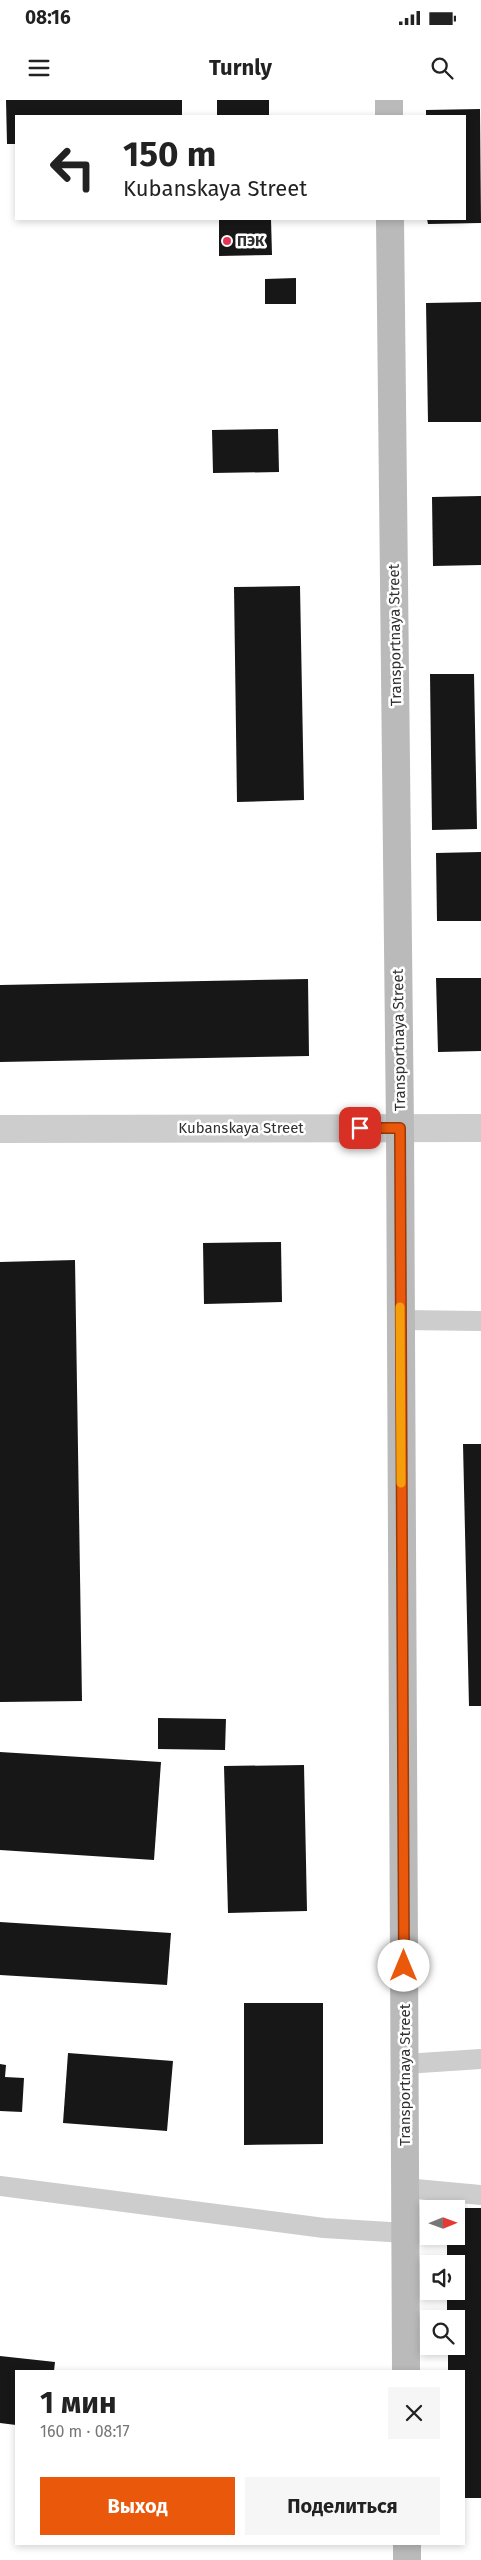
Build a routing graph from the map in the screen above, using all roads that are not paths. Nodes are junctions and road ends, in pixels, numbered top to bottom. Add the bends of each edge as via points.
1 (389, 100) edge
2 (389, 115) edge
3 (390, 220) edge
4 (400, 1128) junction
5 (481, 1128) edge
6 (0, 1129) edge
7 (400, 1320) junction
8 (481, 1321) edge
9 (481, 2059) edge
10 (405, 2064) junction
11 (0, 2186) edge
12 (405, 2188) junction
13 (481, 2195) edge
14 (406, 2232) junction
15 (406, 2370) edge
16 (407, 2545) edge
17 (407, 2560) edge

1 - 2 street
3 - 4 street, Transportnaya Street
4 - 5 street, Kubanskaya Street
4 - 6 street, Kubanskaya Street
4 - 7 street, Transportnaya Street
7 - 8 lane
7 - 10 street, Transportnaya Street
9 - 10 lane
10 - 12 street, Transportnaya Street
11 - 14 lane via 324,2228
12 - 13 lane
12 - 14 street, Transportnaya Street
14 - 15 street, Transportnaya Street
16 - 17 street

